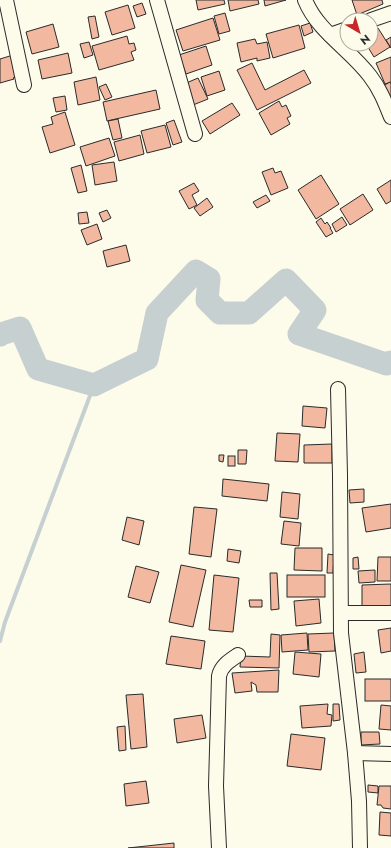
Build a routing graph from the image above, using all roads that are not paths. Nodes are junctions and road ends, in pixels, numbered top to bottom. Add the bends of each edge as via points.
1 (6, 0) edge
2 (157, 0) edge
3 (305, 0) edge
4 (391, 13) edge
5 (379, 17) edge
6 (339, 32) edge
7 (330, 35) junction
8 (24, 85) dead end
9 (391, 117) edge
10 (195, 134) dead end
11 (338, 389) dead end
12 (341, 613) junction
13 (391, 613) edge
14 (238, 655) dead end
15 (356, 753) junction
16 (391, 754) edge
17 (218, 848) edge
18 (360, 848) edge

1 - 8 street
2 - 10 street
3 - 7 street via 320,25
4 - 5 street
6 - 7 street
7 - 9 street via 370,75 382,93
11 - 12 street
12 - 13 street
12 - 15 street via 341,633
14 - 17 street via 226,663 219,676 216,786
15 - 16 street
15 - 18 street

